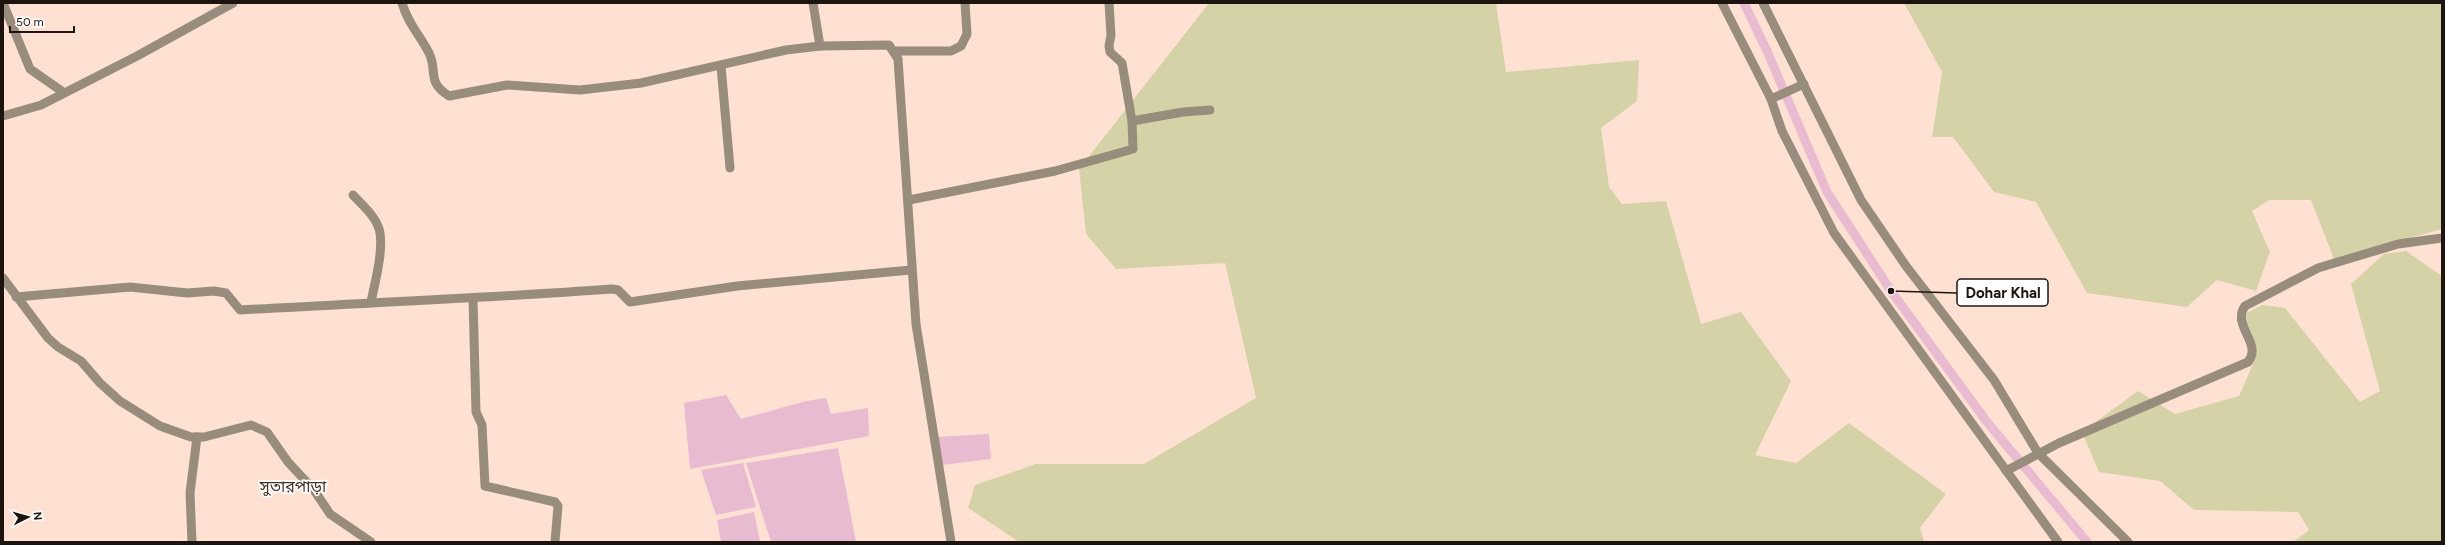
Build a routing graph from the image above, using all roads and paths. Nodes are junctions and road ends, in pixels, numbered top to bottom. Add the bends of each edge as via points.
1 (3, 3) edge
2 (233, 3) edge
3 (402, 3) edge
4 (813, 3) edge
5 (966, 3) edge
6 (1109, 3) edge
7 (1722, 3) edge
8 (1763, 3) edge
9 (820, 46) junction
10 (894, 51) junction
11 (721, 66) junction
12 (1804, 84) junction
13 (63, 92) junction
14 (1773, 98) junction
15 (1210, 110) dead end
16 (3, 116) edge
17 (1132, 121) junction
18 (730, 168) dead end
19 (353, 194) dead end
20 (909, 200) junction
21 (2442, 238) edge
22 (911, 270) junction
23 (3, 278) edge
24 (16, 297) junction
25 (473, 299) junction
26 (371, 302) junction
27 (197, 437) junction
28 (2036, 454) junction
29 (2008, 470) junction
30 (192, 542) edge
31 (371, 542) edge
32 (555, 542) edge
33 (951, 542) edge
34 (2058, 542) edge
35 (2128, 542) edge

1 - 13 street via 30,69
2 - 13 street via 137,56
3 - 11 street via 407,20 430,56 432,77 441,91 449,96 507,85 580,90 641,83
4 - 9 street
5 - 10 street via 967,34 961,46 951,51
6 - 17 street via 1110,52 1122,63
7 - 14 street
8 - 12 street
9 - 10 street via 889,45
9 - 11 street via 786,50
10 - 20 street via 898,60
11 - 18 street
12 - 14 street
12 - 28 street via 1861,200 1906,266 1994,380
13 - 16 street via 40,105
14 - 29 street via 1782,131 1834,233
15 - 17 street
17 - 20 street via 1135,146 1129,151 1055,171
19 - 26 street via 372,216 380,232
20 - 22 street
21 - 28 street via 2398,244 2318,268 2245,306 2240,318 2253,350 2253,356 2248,362
22 - 25 street via 737,286 630,302 618,290 612,289
22 - 33 street via 916,324
23 - 24 street
24 - 26 street via 130,287 187,293 226,293 240,310
24 - 27 street via 48,338 81,361 100,383 120,400 160,426
25 - 26 street
25 - 32 street via 476,412 482,425 484,486 555,502 559,512
27 - 30 street via 190,493
27 - 31 street via 251,426 267,432 330,514
28 - 29 street
28 - 35 street
29 - 34 street

